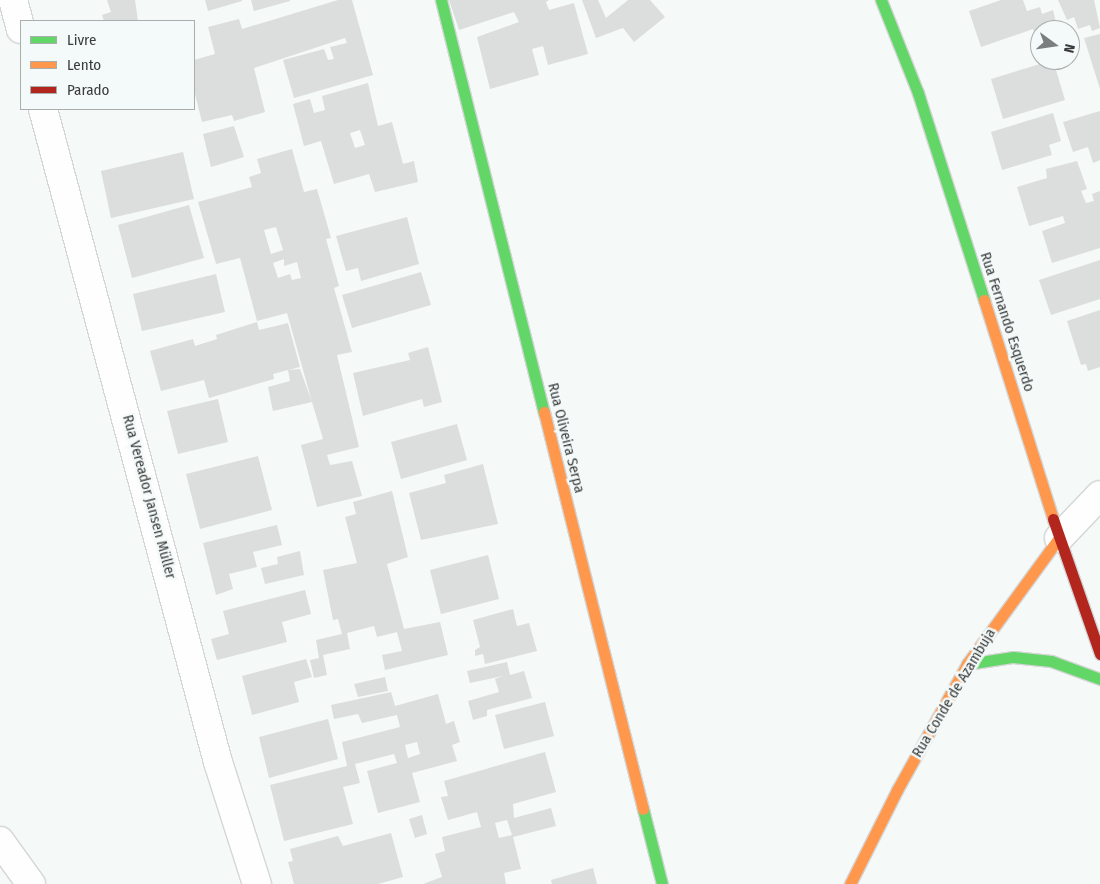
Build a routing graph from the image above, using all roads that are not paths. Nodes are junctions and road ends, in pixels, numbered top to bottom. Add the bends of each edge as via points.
1 (13, 0) edge
2 (441, 0) edge
3 (881, 0) edge
4 (20, 25) edge
5 (43, 110) edge
6 (1100, 495) edge
7 (1060, 538) junction
8 (1100, 654) edge
9 (967, 664) junction
10 (1100, 679) edge
11 (0, 841) edge
12 (31, 884) edge
13 (257, 884) edge
14 (662, 884) edge
15 (850, 884) edge

1 - 4 street
2 - 14 street, Rua Oliveira Serpa
3 - 7 street, Rua Fernando Esquerdo via 918,93
5 - 13 street, Rua Vereador Jansen Müller via 218,762
6 - 7 street, Rua Conde de Azambuja
7 - 8 street, Rua Fernando Esquerdo
7 - 9 street, Rua Conde de Azambuja via 1011,600
9 - 10 street via 1023,658 1051,661
9 - 15 street, Rua Conde de Azambuja via 897,790
11 - 12 street

